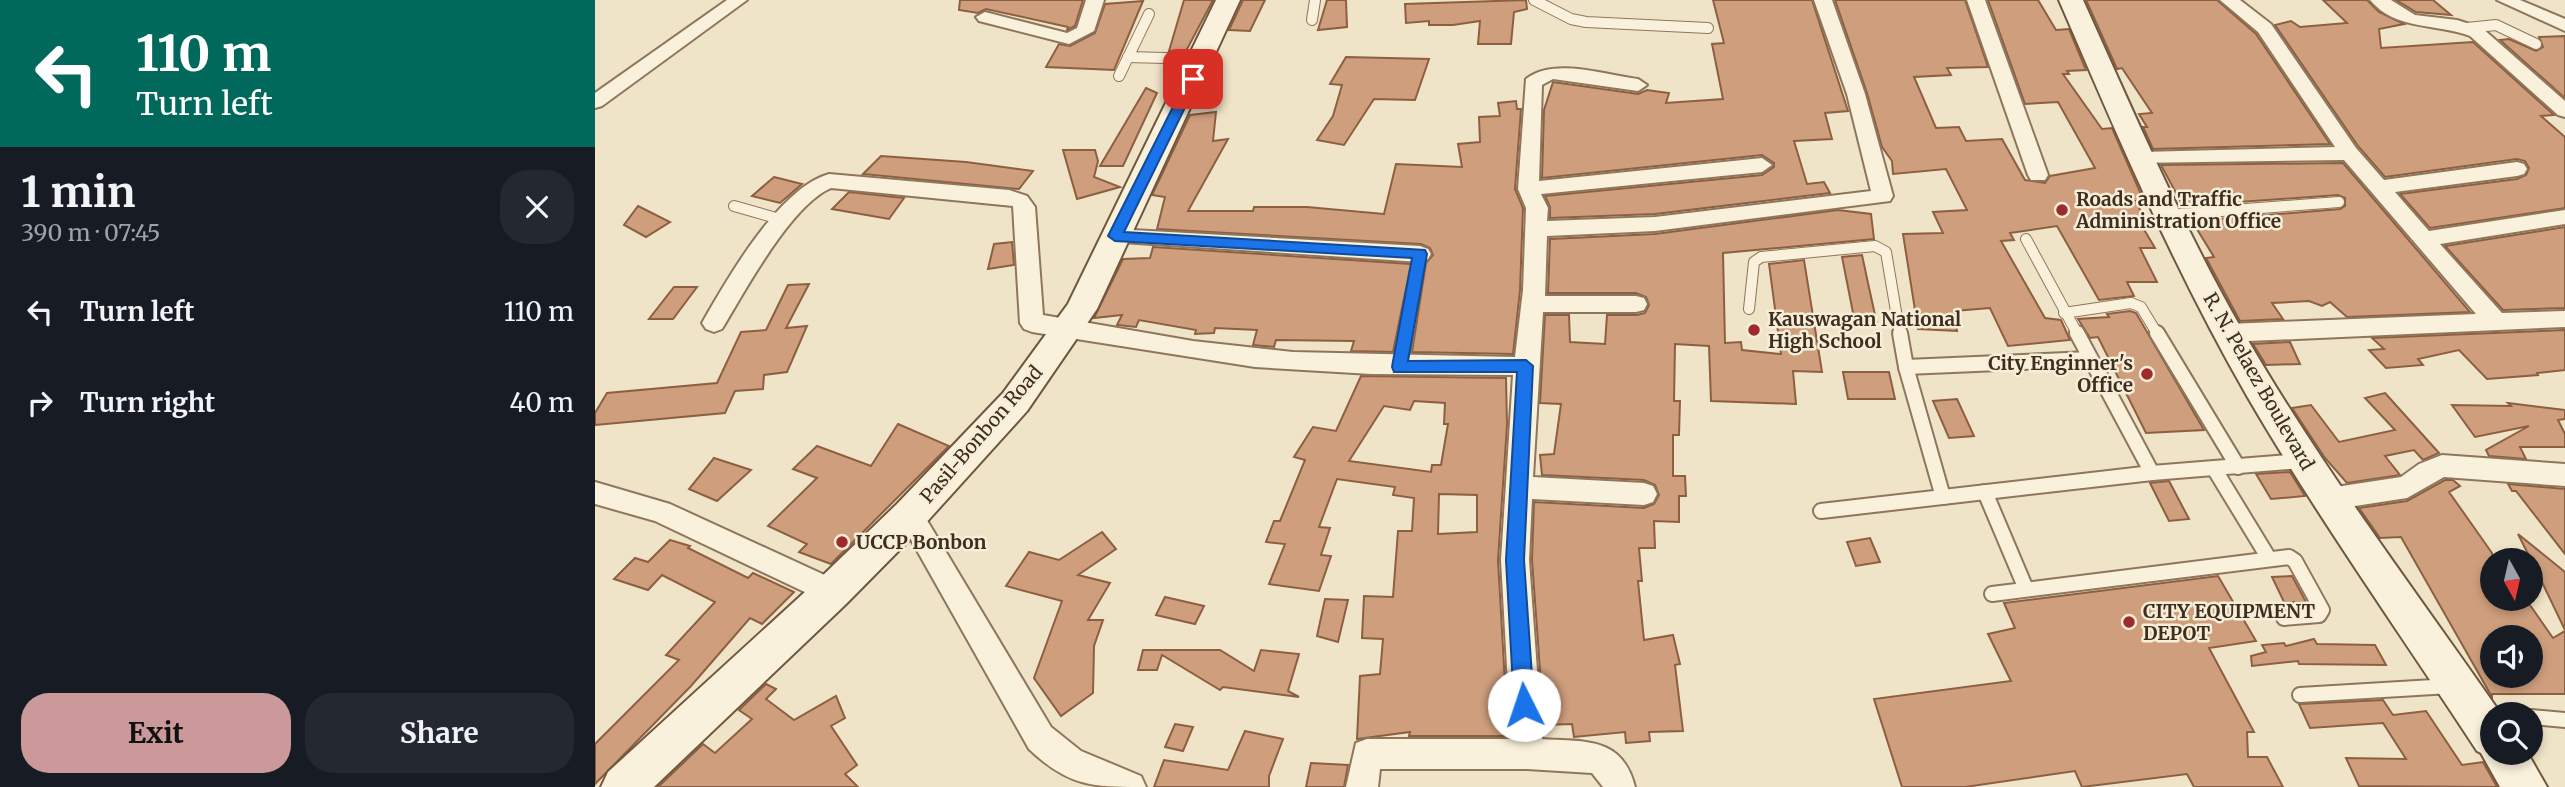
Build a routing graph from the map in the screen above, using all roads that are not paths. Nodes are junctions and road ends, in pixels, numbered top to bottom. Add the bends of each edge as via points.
1 (738, 0) edge
2 (1095, 0) edge
3 (1229, 0) edge
4 (1315, 0) edge
5 (1534, 0) edge
6 (1823, 0) edge
7 (1976, 0) edge
8 (2071, 0) edge
9 (2229, 0) edge
10 (2379, 0) edge
11 (2506, 0) edge
12 (1149, 14) dead end
13 (985, 17) dead end
14 (1312, 20) dead end
15 (2565, 26) edge
16 (1708, 27) dead end
17 (2467, 28) junction
18 (2536, 44) dead end
19 (1128, 57) junction
20 (1201, 59) junction
21 (1119, 76) dead end
22 (1638, 85) dead end
23 (595, 102) edge
24 (2565, 111) edge
25 (2349, 153) junction
26 (2140, 158) junction
27 (1762, 165) dead end
28 (2517, 169) dead end
29 (2038, 174) dead end
30 (2380, 187) junction
31 (1528, 189) junction
32 (2339, 202) dead end
33 (734, 206) dead end
34 (2168, 215) junction
35 (2565, 217) edge
36 (783, 220) junction
37 (1537, 229) junction
38 (1115, 236) junction
39 (2026, 239) dead end
40 (2423, 239) junction
41 (1420, 254) joint
42 (1532, 304) junction
43 (1636, 304) dead end
44 (1749, 309) dead end
45 (2064, 313) junction
46 (2565, 319) edge
47 (714, 323) dead end
48 (2498, 324) junction
49 (1072, 325) junction
50 (2228, 334) junction
51 (2090, 359) junction
52 (1526, 366) junction
53 (1400, 367) junction
54 (1906, 368) junction
55 (2304, 460) junction
56 (2238, 467) junction
57 (2215, 470) junction
58 (2152, 473) junction
59 (2565, 475) edge
60 (1521, 487) junction
61 (1985, 492) junction
62 (595, 493) edge
63 (1644, 494) dead end
64 (1943, 497) junction
65 (2329, 499) junction
66 (1821, 511) dead end
67 (910, 515) junction
68 (2268, 557) junction
69 (2026, 589) junction
70 (832, 592) junction
71 (1992, 594) dead end
72 (2284, 618) dead end
73 (2457, 685) junction
74 (2300, 695) dead end
75 (2480, 713) edge
76 (2543, 718) edge
77 (2565, 720) edge
78 (1527, 754) junction
79 (2511, 765) edge
80 (623, 787) edge
81 (1130, 787) edge
82 (1362, 787) edge
83 (1619, 787) edge
84 (2525, 787) edge

1 - 23 street
2 - 13 street via 1085,31 1069,39
3 - 20 street, Pasil-Bonbon Road
4 - 14 lane
5 - 16 lane via 1586,22
6 - 37 street via 1856,94 1882,196 1655,224
7 - 29 street
8 - 26 street, R. N. Pelaez Boulevard
9 - 25 street via 2272,36
10 - 17 street via 2410,19
11 - 15 street
12 - 19 lane
17 - 18 lane via 2496,25
17 - 24 street
19 - 20 lane
19 - 21 lane
20 - 38 street, Pasil-Bonbon Road
22 - 31 street via 1553,73 1537,79 1529,129
25 - 26 street
25 - 30 street
26 - 34 street, R. N. Pelaez Boulevard
27 - 31 street
28 - 30 street
30 - 40 street
31 - 37 street via 1537,208
32 - 34 lane
33 - 36 lane
34 - 50 street, R. N. Pelaez Boulevard
35 - 40 street
36 - 47 street
36 - 49 street via 813,186 825,181 1016,199 1024,207 1031,321
37 - 42 street
38 - 41 street
38 - 49 street, Pasil-Bonbon Road
39 - 45 lane
40 - 48 street
41 - 53 lane
42 - 43 street
42 - 52 street
44 - 54 lane via 1754,262 1761,257 1882,248
45 - 51 lane
45 - 56 lane via 2131,303 2141,307
46 - 48 street
48 - 50 street
49 - 53 street via 1216,353
49 - 67 street, Pasil-Bonbon Road via 1015,402
50 - 55 street, R. N. Pelaez Boulevard
51 - 54 lane
51 - 58 lane
52 - 53 street
52 - 60 street
54 - 64 lane
55 - 56 lane
55 - 65 street, R. N. Pelaez Boulevard
56 - 57 lane
57 - 58 lane
57 - 68 lane
58 - 61 lane
59 - 65 street via 2442,466 2407,487
60 - 63 street
60 - 78 street via 1515,587
61 - 64 lane
61 - 69 lane
62 - 70 street via 661,512
64 - 66 lane
65 - 73 street, R. N. Pelaez Boulevard
67 - 70 street, Pasil-Bonbon Road
67 - 81 street via 1039,738 1076,766
68 - 69 lane
68 - 72 lane via 2289,556 2295,561 2322,610 2319,615
69 - 71 lane
70 - 80 street, Pasil-Bonbon Road
73 - 74 lane
73 - 75 street, R. N. Pelaez Boulevard
76 - 77 lane
78 - 82 street via 1367,754
78 - 83 street via 1594,758 1610,768
79 - 84 street

